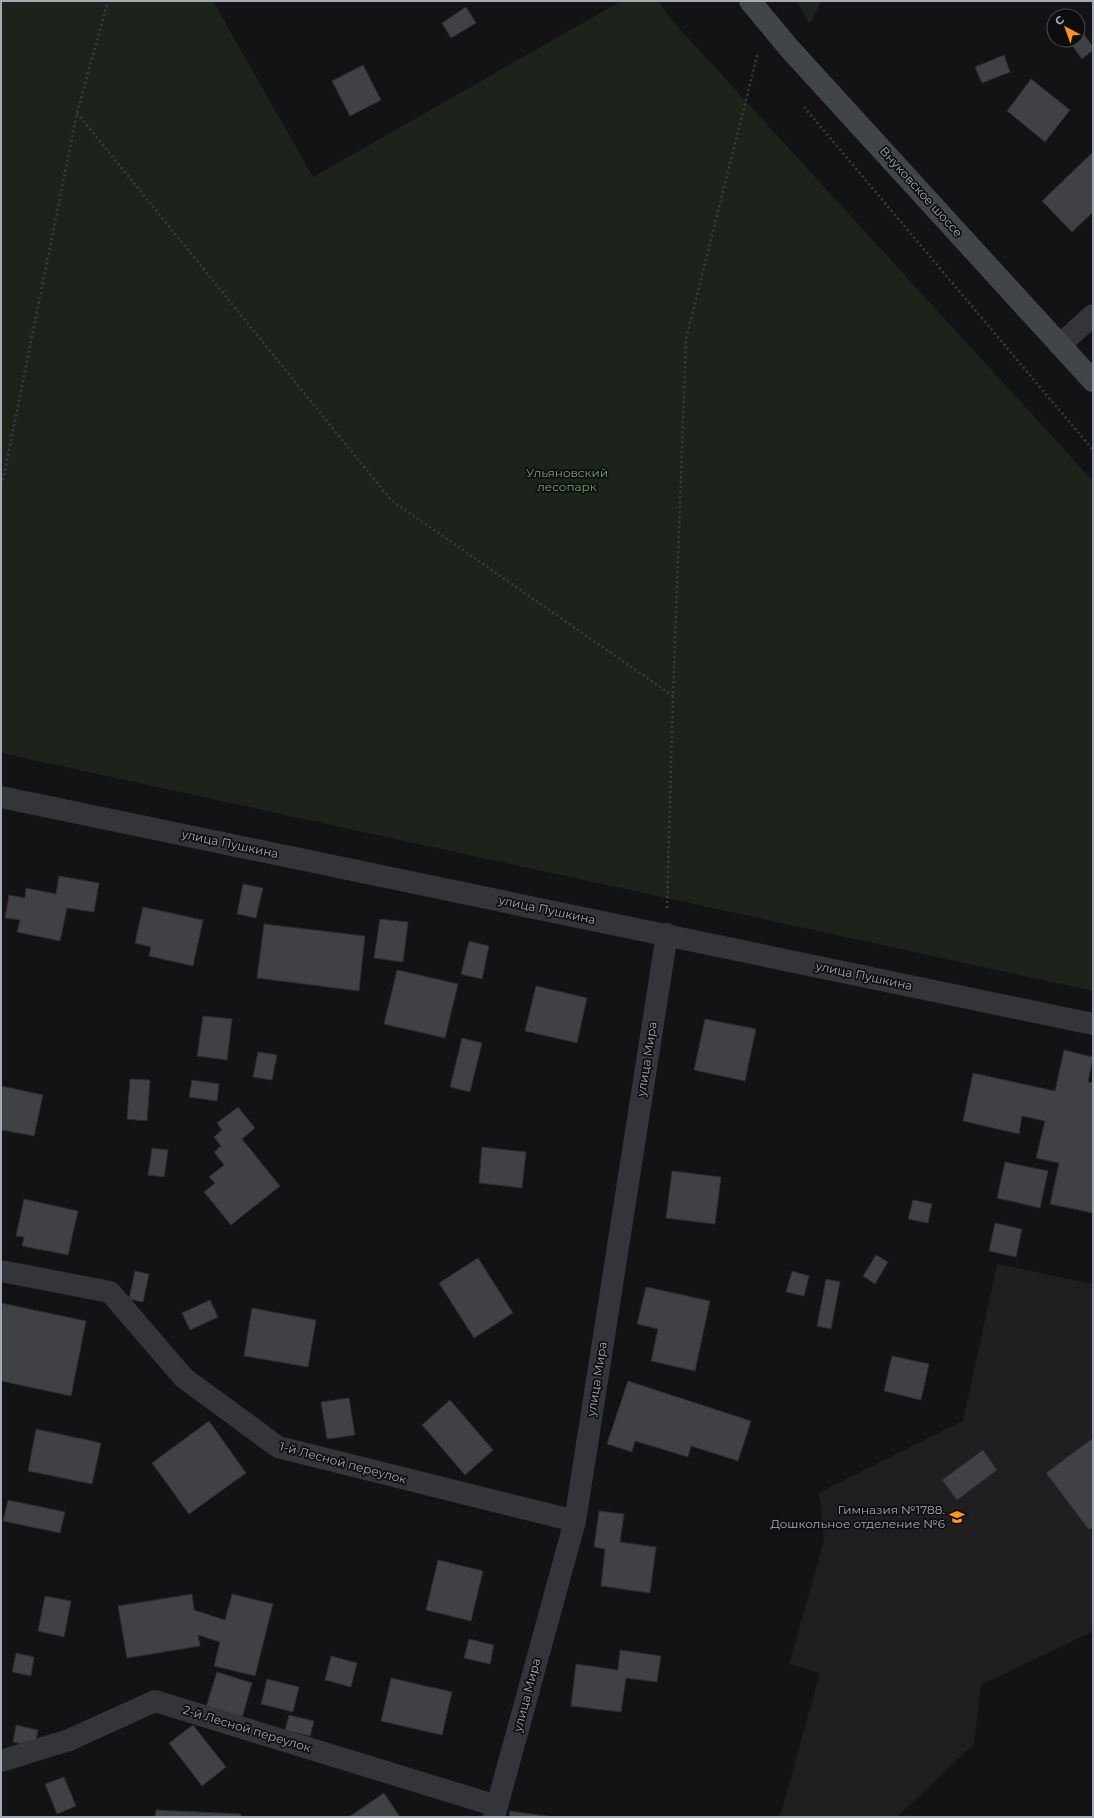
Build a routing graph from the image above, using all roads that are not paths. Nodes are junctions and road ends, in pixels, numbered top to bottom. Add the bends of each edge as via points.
1 (750, 1) edge
2 (1093, 315) edge
3 (1060, 345) junction
4 (1093, 381) edge
5 (1, 797) edge
6 (667, 934) junction
7 (1093, 1024) edge
8 (1, 1271) edge
9 (575, 1522) junction
10 (1, 1761) edge
11 (496, 1811) edge

1 - 3 main road, Внуковское шоссе via 789,48
2 - 3 street
3 - 4 main road, Внуковское шоссе
5 - 6 street, улица Пушкина
6 - 7 street, улица Пушкина
6 - 9 street, улица Мира
8 - 9 street, 1-й Лесной переулок via 110,1292 184,1378 278,1447
9 - 11 street, улица Мира
10 - 11 street, 2-й Лесной переулок via 69,1740 155,1701

